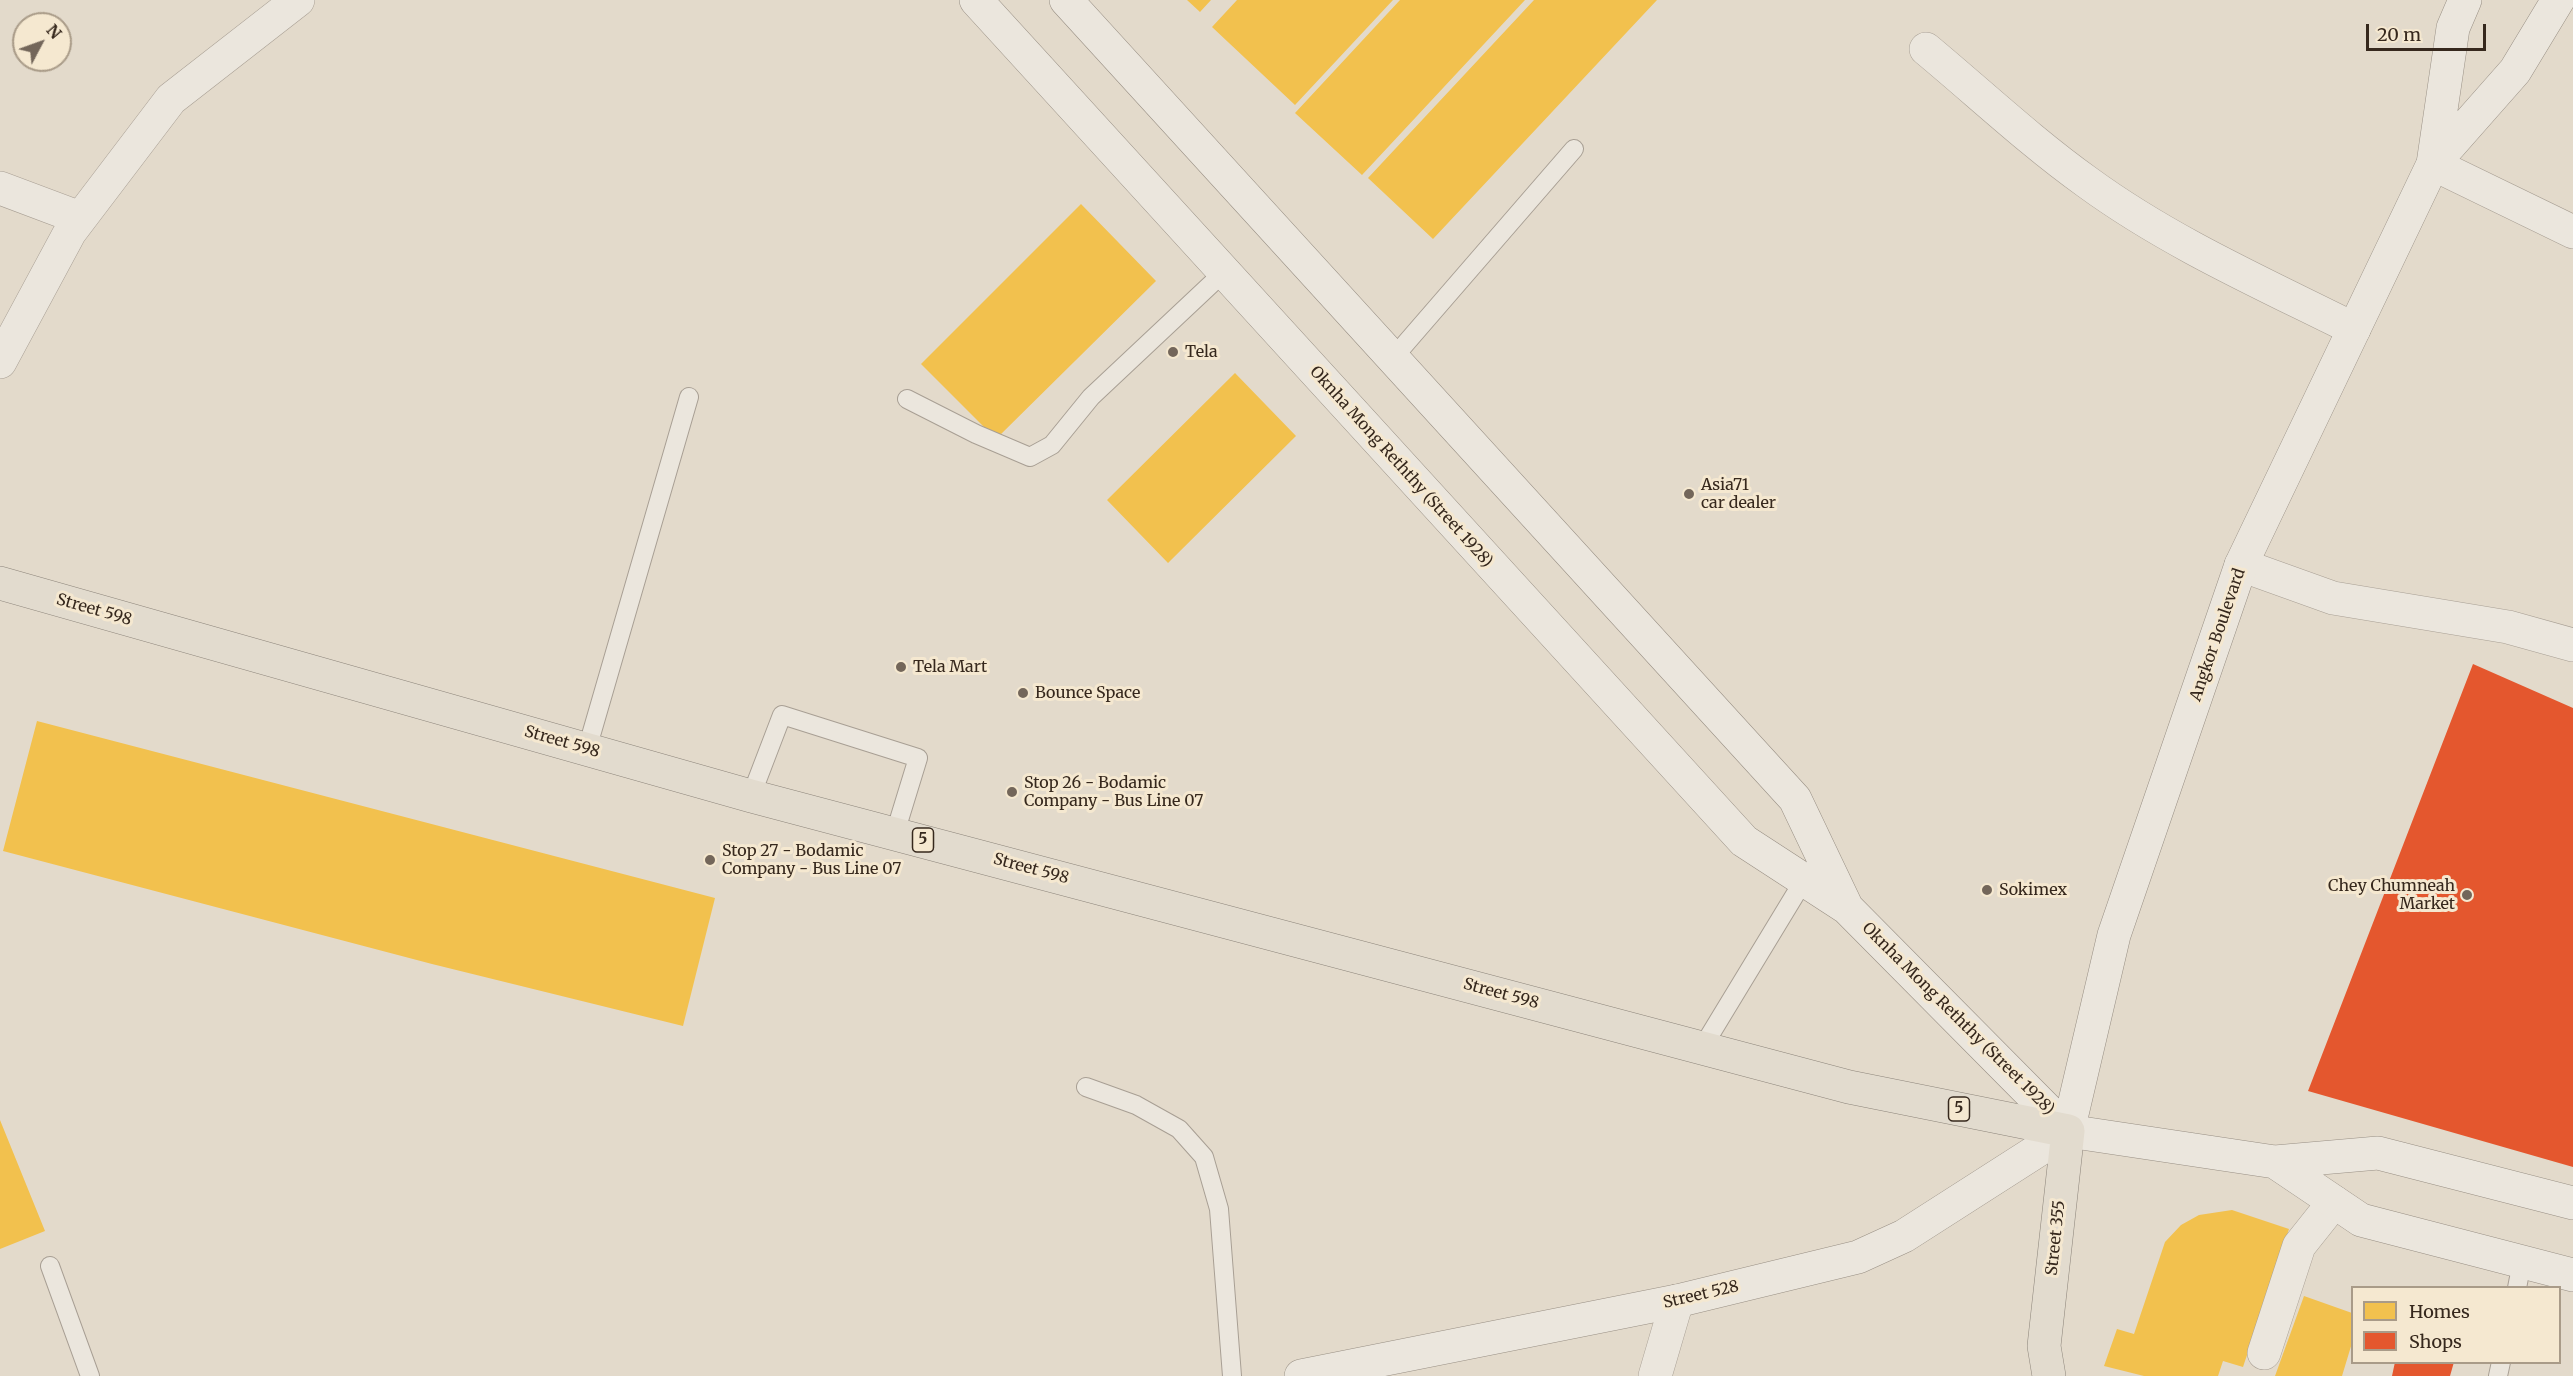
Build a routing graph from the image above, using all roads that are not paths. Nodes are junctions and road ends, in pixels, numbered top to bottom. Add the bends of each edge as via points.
1 (976, 0) edge
2 (1066, 0) edge
3 (2465, 0) edge
4 (2558, 0) edge
5 (2564, 0) edge
6 (277, 5) edge
7 (2573, 5) edge
8 (1926, 49) dead end
9 (1574, 149) dead end
10 (2433, 164) junction
11 (0, 188) edge
12 (80, 218) junction
13 (2573, 232) edge
14 (1223, 273) junction
15 (2354, 329) junction
16 (1393, 358) junction
17 (0, 362) edge
18 (689, 397) dead end
19 (907, 399) dead end
20 (2241, 565) junction
21 (0, 583) edge
22 (2573, 645) edge
23 (587, 749) junction
24 (751, 796) junction
25 (895, 833) junction
26 (1804, 880) junction
27 (1847, 908) junction
28 (1702, 1048) junction
29 (1086, 1087) dead end
30 (2068, 1131) junction
31 (2275, 1162) junction
32 (2334, 1202) junction
33 (2573, 1203) edge
34 (50, 1266) dead end
35 (2520, 1275) edge
36 (2573, 1275) edge
37 (1677, 1301) junction
38 (2265, 1353) dead end
39 (2046, 1361) edge
40 (1357, 1370) edge
41 (90, 1376) edge
42 (1232, 1376) edge
43 (1301, 1376) edge
44 (1655, 1376) edge
45 (2026, 1376) edge

1 - 14 main road, Oknha Mong Reththy (Street 1928)
2 - 16 main road, Oknha Mong Reththy (Street 1928)
3 - 10 main road, Angkor Boulevard via 2453,28
4 - 10 main road, Angkor Boulevard via 2515,71
5 - 7 main road
6 - 12 main road via 171,99
8 - 15 main road via 2086,182 2229,267
9 - 16 lane
10 - 13 main road
10 - 15 main road, Angkor Boulevard
11 - 12 main road
12 - 17 main road
14 - 19 lane via 1091,397 1052,445 1030,457
14 - 26 main road, Oknha Mong Reththy (Street 1928) via 1744,842
15 - 20 main road, Angkor Boulevard
16 - 27 main road, Oknha Mong Reththy (Street 1928) via 1795,799
18 - 23 lane
20 - 22 main road via 2333,598 2508,627
20 - 30 main road, Angkor Boulevard via 2114,935
21 - 23 main road, Street 598 / 5
23 - 24 main road, Street 598 / 5
24 - 25 main road, Street 598 / 5
24 - 25 lane via 782,715 918,758
25 - 28 main road, Street 598 / 5
26 - 27 main road, Oknha Mong Reththy (Street 1928)
26 - 28 lane
27 - 30 main road, Oknha Mong Reththy (Street 1928)
28 - 30 main road, Street 598 / 5 via 1849,1087
29 - 42 lane via 1136,1105 1179,1128 1204,1157 1219,1209
30 - 31 main road
30 - 37 main road, Street 528 via 1904,1236 1858,1257
30 - 39 main road, Street 355
31 - 32 main road
31 - 33 main road via 2378,1153
32 - 35 main road via 2361,1220
32 - 38 main road via 2299,1246
34 - 41 lane
35 - 36 main road
37 - 40 main road, Street 528
37 - 44 main road
39 - 45 main road, Street 355
40 - 43 main road, Street 528

